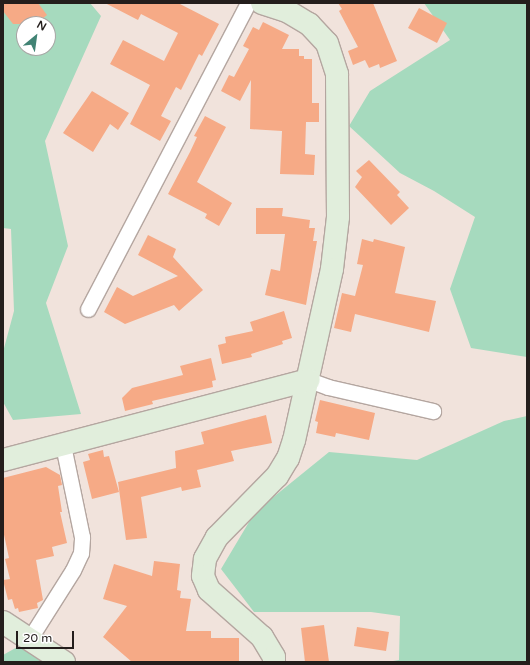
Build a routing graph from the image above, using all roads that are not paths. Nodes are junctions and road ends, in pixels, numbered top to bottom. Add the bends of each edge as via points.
1 (248, 3) edge
2 (262, 3) edge
3 (88, 309) dead end
4 (309, 380) junction
5 (433, 411) dead end
6 (63, 445) junction
7 (3, 460) edge
8 (3, 622) edge
9 (30, 638) junction
10 (64, 662) edge
11 (274, 662) edge

1 - 3 street
2 - 4 street via 287,11 309,24 327,43 337,74 338,216 332,269
4 - 5 street via 328,387
4 - 6 street
4 - 11 street via 288,458 277,476 217,537 205,559 203,576 209,590 262,637 274,657
6 - 7 street
6 - 9 street via 82,537 81,552 73,570
8 - 9 street
9 - 10 street

